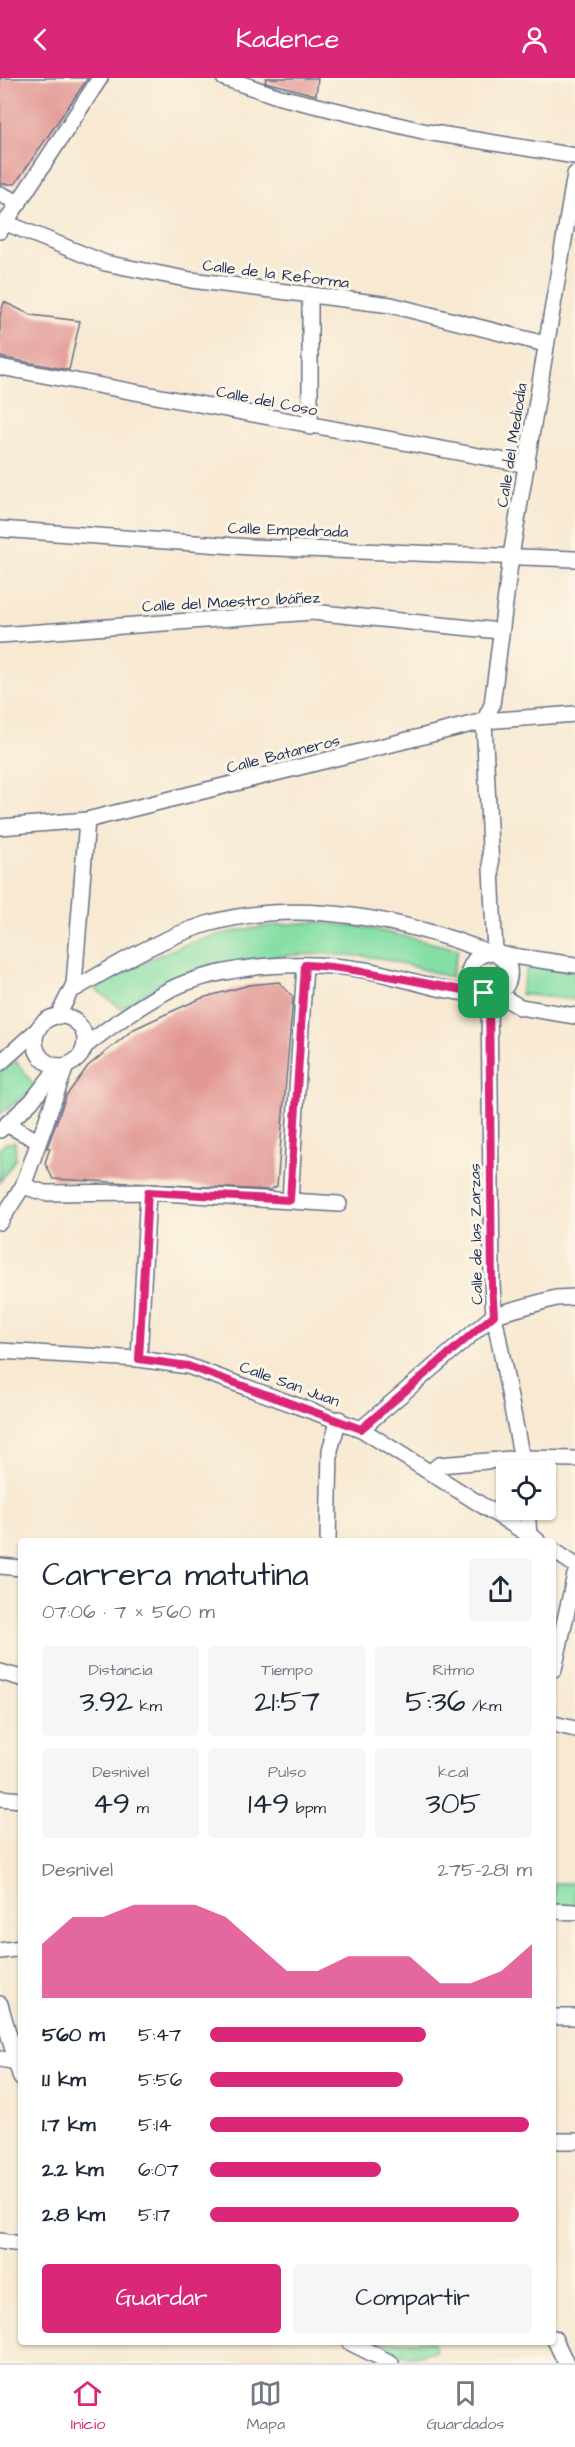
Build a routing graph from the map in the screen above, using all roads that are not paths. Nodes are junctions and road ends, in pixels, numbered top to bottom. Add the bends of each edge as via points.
1 (100, 78) edge
2 (224, 78) edge
3 (575, 156) edge
4 (575, 174) edge
5 (0, 194) edge
6 (19, 203) junction
7 (3, 227) edge
8 (310, 297) junction
9 (545, 344) junction
10 (0, 368) edge
11 (310, 427) junction
12 (527, 465) junction
13 (0, 529) edge
14 (511, 556) junction
15 (575, 559) edge
16 (500, 631) junction
17 (0, 635) edge
18 (575, 714) edge
19 (484, 721) junction
20 (87, 820) junction
21 (0, 827) edge
22 (494, 953) junction
23 (305, 965) junction
24 (575, 965) edge
25 (71, 991) junction
26 (490, 994) junction
27 (58, 1016) junction
28 (575, 1016) edge
29 (36, 1031) junction
30 (84, 1047) junction
31 (0, 1063) edge
32 (62, 1066) junction
33 (4, 1128) edge
34 (38, 1141) junction
35 (23, 1185) junction
36 (148, 1192) junction
37 (290, 1200) junction
38 (339, 1204) dead end
39 (0, 1222) edge
40 (575, 1297) edge
41 (494, 1315) junction
42 (0, 1351) edge
43 (139, 1359) junction
44 (339, 1419) junction
45 (361, 1429) junction
46 (575, 1459) edge
47 (522, 1460) edge
48 (556, 1461) edge
49 (496, 1464) edge
50 (431, 1472) junction
51 (530, 1520) edge
52 (328, 1538) edge
53 (533, 1538) edge
54 (556, 1552) edge
55 (575, 1565) edge
56 (0, 1566) edge
57 (18, 1568) edge
58 (575, 1575) edge
59 (556, 1660) edge
60 (0, 1672) edge
61 (18, 1677) edge
62 (556, 1724) edge
63 (575, 1729) edge
64 (0, 1798) edge
65 (18, 1800) edge
66 (556, 1911) edge
67 (575, 1912) edge
68 (18, 1949) edge
69 (0, 1952) edge
70 (0, 2004) edge
71 (556, 2017) edge
72 (575, 2017) edge
73 (0, 2058) edge
74 (16, 2062) junction
75 (18, 2068) edge
76 (556, 2141) edge
77 (575, 2141) edge
78 (0, 2241) edge
79 (18, 2244) edge
80 (556, 2342) edge
81 (355, 2345) edge
82 (391, 2363) edge
83 (566, 2363) edge

1 - 6 street
2 - 3 street via 280,97 427,132
4 - 9 street, Calle del Mediodía
5 - 6 street
6 - 7 street
7 - 8 street, Calle de la Reforma via 105,263
8 - 9 street, Calle de la Reforma via 391,305
8 - 11 street
9 - 12 street, Calle del Mediodía
10 - 11 street, Calle del Coso
11 - 12 street, Calle del Coso
12 - 14 street, Calle del Mediodía
13 - 14 street, Calle Empedrada via 249,547
14 - 15 street, Calle Empedrada
14 - 16 street, Calle del Mediodía
16 - 17 street, Calle del Maestro Ibáñez via 312,612
16 - 19 street, Calle del Mediodía via 492,705
18 - 19 street, Calle Bataneros
19 - 20 street, Calle Bataneros
19 - 22 street
20 - 21 street, Calle Bataneros
20 - 25 street
22 - 24 street
22 - 25 street via 364,918 314,912 245,916 206,925 135,953
22 - 26 street via 504,958 510,971 507,984
22 - 26 street via 476,958 469,971 472,985
23 - 26 street via 366,970 458,991
23 - 30 street via 262,966 184,983 116,1021
23 - 37 street
25 - 27 street
26 - 28 street via 520,1006
26 - 41 street, Calle de las Zarzas
27 - 29 street via 45,1020
27 - 30 street via 79,1024
29 - 31 street
29 - 32 street via 38,1055 51,1065
30 - 32 street via 78,1059
32 - 33 street
32 - 34 street
33 - 34 street
34 - 35 street
35 - 36 street via 45,1193
35 - 39 street
36 - 37 street
36 - 43 street
37 - 38 street
40 - 41 street via 556,1298
41 - 45 street
41 - 47 street, Calle de las Zarzas
42 - 43 street, Calle San Juan
43 - 44 street, Calle San Juan via 188,1366
44 - 45 street, Calle San Juan
44 - 52 street via 330,1450
45 - 50 street, Calle San Juan
46 - 48 street
49 - 50 street via 439,1465
50 - 53 street, Calle San Juan
51 - 53 street
54 - 55 street
56 - 57 street
58 - 59 street
60 - 61 street
62 - 63 street
64 - 65 street
66 - 67 street
68 - 69 street
70 - 74 street
71 - 72 street
73 - 74 street
74 - 75 street
76 - 77 street
78 - 79 street
80 - 83 street
81 - 82 street

